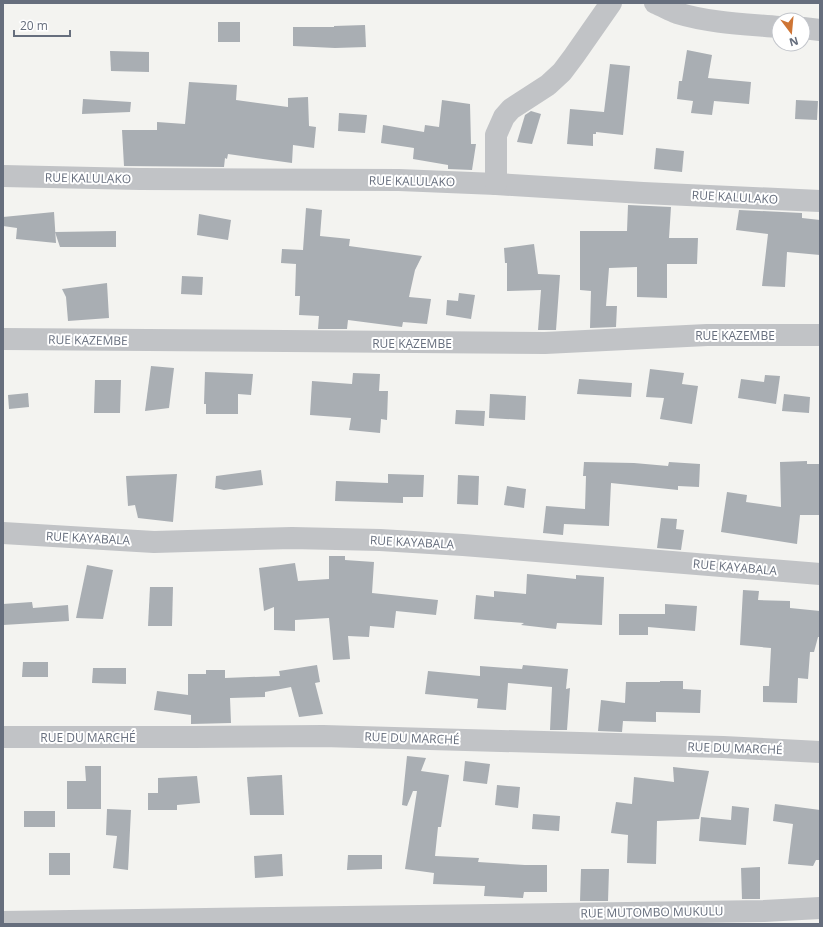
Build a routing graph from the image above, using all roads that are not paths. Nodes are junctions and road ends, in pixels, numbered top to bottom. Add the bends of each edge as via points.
1 (611, 3) edge
2 (655, 3) edge
3 (771, 25) edge
4 (3, 176) edge
5 (496, 184) junction
6 (820, 201) edge
7 (820, 335) edge
8 (3, 339) edge
9 (3, 533) edge
10 (820, 574) edge
11 (3, 737) edge
12 (820, 752) edge
13 (820, 908) edge
14 (3, 922) edge

1 - 5 street via 562,72 511,109 504,117 496,135
2 - 3 street via 694,17 720,22
4 - 5 street, RUE KALULAKO via 399,180
5 - 6 street, RUE KALULAKO
7 - 8 street, RUE KAZEMBE via 707,335 545,343
9 - 10 street, RUE KAYABALA via 154,542 292,538 380,540
11 - 12 street, RUE DU MARCHÉ via 323,736
13 - 14 street, RUE MUTOMBO MUKULU via 764,911

